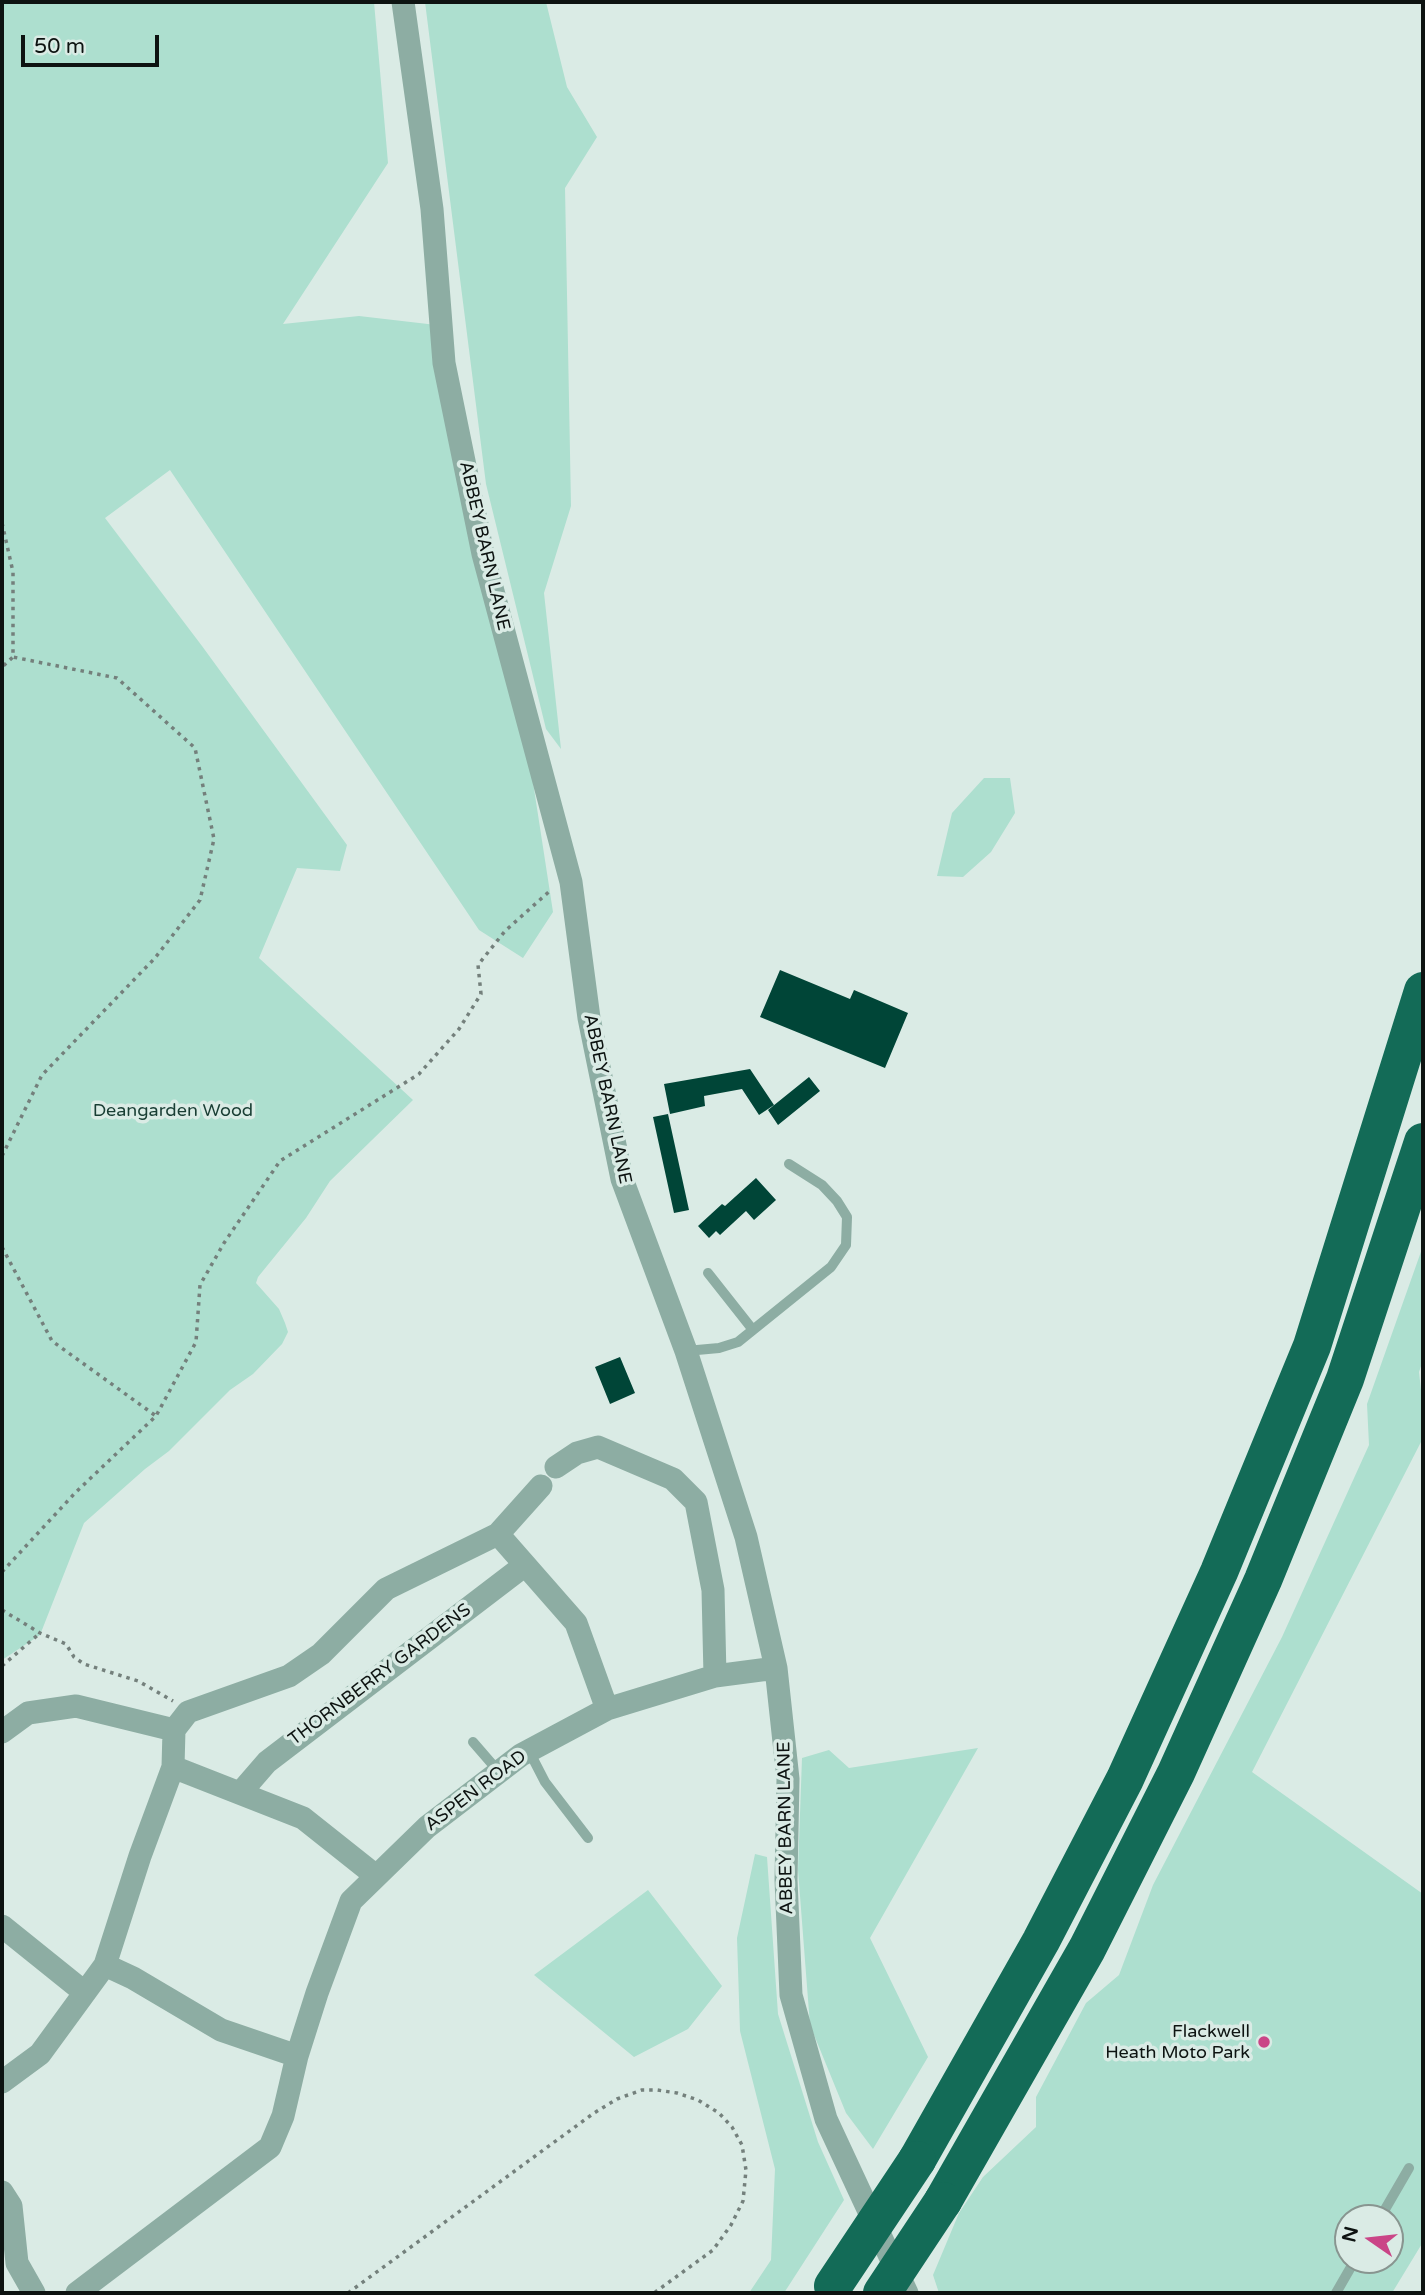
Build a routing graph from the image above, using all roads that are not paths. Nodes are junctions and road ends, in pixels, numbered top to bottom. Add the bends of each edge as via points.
1 (403, 2) edge
2 (1423, 991) edge
3 (1423, 1142) edge
4 (789, 1164) dead end
5 (708, 1273) dead end
6 (754, 1330) junction
7 (686, 1351) junction
8 (556, 1467) dead end
9 (541, 1486) dead end
10 (498, 1534) junction
11 (525, 1565) junction
12 (776, 1668) junction
13 (715, 1676) junction
14 (607, 1709) junction
15 (181, 1721) junction
16 (2, 1732) edge
17 (474, 1742) dead end
18 (529, 1751) junction
19 (173, 1767) junction
20 (499, 1772) junction
21 (241, 1792) junction
22 (588, 1838) dead end
23 (376, 1876) junction
24 (2, 1926) edge
25 (105, 1965) junction
26 (84, 1992) junction
27 (297, 2056) junction
28 (2, 2082) edge
29 (1409, 2168) dead end
30 (2, 2192) edge
31 (1388, 2204) edge
32 (1347, 2274) edge
33 (831, 2290) edge
34 (34, 2293) edge
35 (76, 2293) edge
36 (882, 2293) edge
37 (907, 2293) edge
38 (1336, 2293) edge

1 - 7 street, ABBEY BARN LANE via 432,209 444,363 482,554 571,882 589,1018 622,1179
2 - 33 highway, bridge via 1312,1346 1219,1572 1125,1779 1041,1941 917,2160
3 - 36 highway, bridge via 1345,1379 1263,1580 1176,1773 1087,1949 943,2201
4 - 6 lane via 822,1185 837,1201 847,1217 846,1245 831,1267
5 - 6 lane
6 - 7 lane via 719,1348
7 - 12 street, ABBEY BARN LANE via 746,1537
8 - 13 street via 577,1453 598,1447 673,1479 696,1502 713,1590
9 - 10 street
10 - 11 street
10 - 15 street via 386,1589 321,1654 289,1676
11 - 14 street via 576,1623
11 - 21 street, THORNBERRY GARDENS via 267,1762
12 - 13 street, ASPEN ROAD
12 - 37 street, ABBEY BARN LANE via 788,1779 791,1996 826,2119
13 - 14 street, ASPEN ROAD
14 - 18 street, ASPEN ROAD
15 - 16 street via 76,1706 28,1713
15 - 19 street
17 - 20 lane
18 - 20 street, ASPEN ROAD
18 - 22 lane via 545,1782
19 - 21 street
19 - 25 street
20 - 23 street, ASPEN ROAD via 427,1827
21 - 23 street via 303,1818
23 - 27 street, ASPEN ROAD via 351,1901
24 - 26 street
25 - 26 street
25 - 27 street via 221,2031
26 - 28 street via 40,2054
27 - 35 street, ASPEN ROAD via 283,2116 270,2147
29 - 31 lane
30 - 34 street via 11,2206 17,2263
32 - 38 lane

